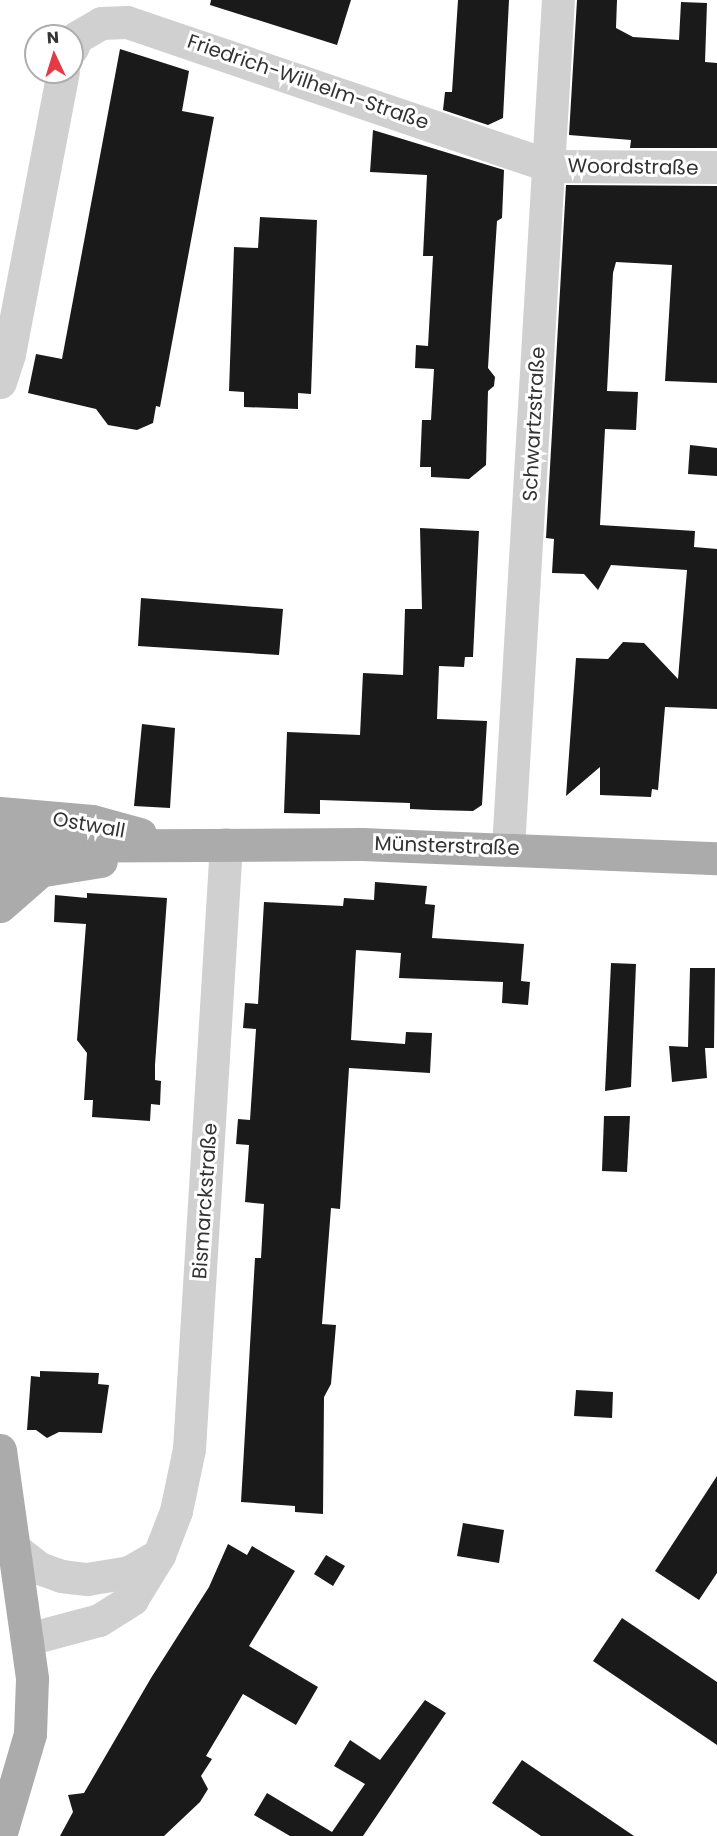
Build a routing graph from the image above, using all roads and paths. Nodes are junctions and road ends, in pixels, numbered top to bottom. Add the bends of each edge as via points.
1 (558, 0) edge
2 (84, 33) edge
3 (61, 84) edge
4 (549, 166) junction
5 (717, 167) edge
6 (0, 382) edge
7 (0, 813) edge
8 (176, 844) junction
9 (226, 844) junction
10 (0, 846) edge
11 (508, 848) junction
12 (717, 858) edge
13 (39, 872) junction
14 (0, 877) edge
15 (0, 906) edge
16 (0, 1450) edge
17 (16, 1550) junction
18 (159, 1555) junction
19 (28, 1639) junction
20 (2, 1832) edge

1 - 4 street, Schwartzstraße
2 - 4 street, Friedrich-Wilhelm-Straße via 101,23 151,28
3 - 6 street via 9,354
4 - 5 street, Woordstraße
4 - 11 street, Schwartzstraße
7 - 8 main road, Ostwall via 92,821
8 - 9 main road, Münsterstraße
8 - 10 main road, Münsterstraße
8 - 13 main road, Münsterstraße
9 - 11 main road, Münsterstraße
9 - 18 street, Bismarckstraße via 189,1449 176,1511
11 - 12 main road, Münsterstraße
13 - 14 main road, Münsterstraße
13 - 15 main road
16 - 17 main road
17 - 18 street via 39,1568 87,1579 129,1572
17 - 19 main road
18 - 19 street, Bismarckstraße via 143,1586 118,1610 99,1620
19 - 20 main road via 32,1678 30,1734

